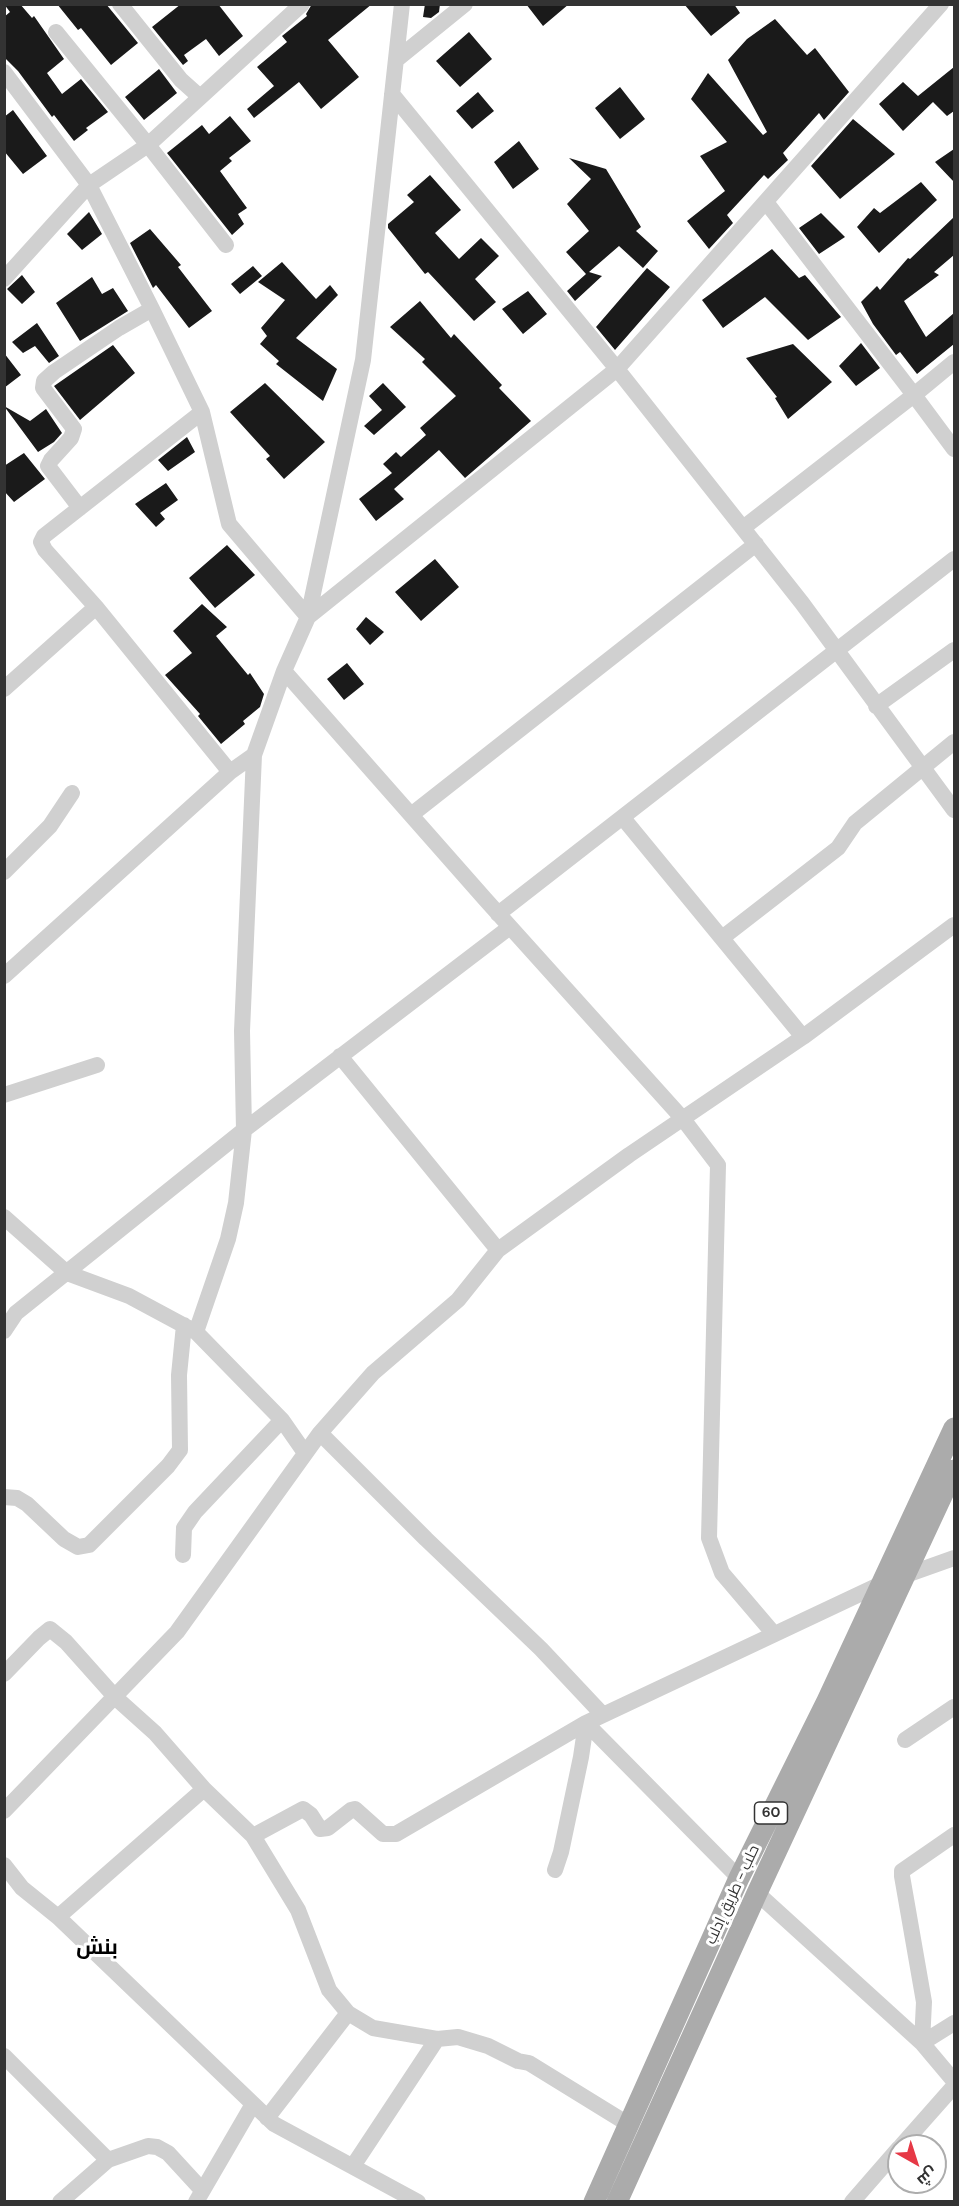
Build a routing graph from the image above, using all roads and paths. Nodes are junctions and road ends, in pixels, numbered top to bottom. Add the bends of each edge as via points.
1 (120, 4) edge
2 (402, 4) edge
3 (465, 4) edge
4 (941, 4) edge
5 (296, 7) edge
6 (56, 32) dead end
7 (396, 60) junction
8 (4, 72) edge
9 (392, 94) junction
10 (200, 98) junction
11 (148, 145) junction
12 (89, 185) junction
13 (766, 202) junction
14 (226, 245) dead end
15 (4, 279) edge
16 (152, 309) junction
17 (954, 362) edge
18 (617, 369) junction
19 (914, 395) junction
20 (202, 412) junction
21 (954, 449) edge
22 (80, 507) junction
23 (743, 528) junction
24 (756, 544) junction
25 (954, 559) edge
26 (96, 607) junction
27 (308, 616) junction
28 (954, 650) edge
29 (837, 652) junction
30 (284, 670) junction
31 (8, 680) edge
32 (876, 706) junction
33 (954, 742) edge
34 (254, 755) junction
35 (922, 768) junction
36 (230, 772) junction
37 (72, 793) dead end
38 (954, 810) edge
39 (411, 815) junction
40 (623, 818) junction
41 (4, 872) edge
42 (498, 914) junction
43 (954, 925) edge
44 (510, 927) junction
45 (722, 938) junction
46 (4, 976) edge
47 (803, 1037) junction
48 (340, 1056) junction
49 (97, 1065) dead end
50 (4, 1095) edge
51 (683, 1119) junction
52 (244, 1130) junction
53 (4, 1217) edge
54 (498, 1250) junction
55 (67, 1273) junction
56 (190, 1329) junction
57 (4, 1331) edge
58 (282, 1420) junction
59 (954, 1428) edge
60 (320, 1433) junction
61 (305, 1453) junction
62 (954, 1470) edge
63 (4, 1497) edge
64 (183, 1555) dead end
65 (954, 1558) edge
66 (904, 1576) junction
67 (881, 1584) junction
68 (774, 1634) junction
69 (4, 1674) edge
70 (116, 1698) junction
71 (954, 1707) edge
72 (603, 1715) junction
73 (586, 1723) junction
74 (905, 1740) dead end
75 (204, 1790) junction
76 (4, 1811) edge
77 (954, 1834) edge
78 (253, 1836) junction
79 (4, 1865) edge
80 (555, 1870) dead end
81 (740, 1878) junction
82 (757, 1893) junction
83 (58, 1917) junction
84 (348, 2013) junction
85 (954, 2023) edge
86 (437, 2039) junction
87 (922, 2043) junction
88 (4, 2056) edge
89 (954, 2081) edge
90 (954, 2086) edge
91 (253, 2104) junction
92 (267, 2118) junction
93 (628, 2124) junction
94 (912, 2134) edge
95 (108, 2160) junction
96 (887, 2162) edge
97 (352, 2166) junction
98 (597, 2195) edge
99 (199, 2196) edge
100 (619, 2201) edge
101 (60, 2202) edge
102 (418, 2202) edge
103 (852, 2202) edge

1 - 10 street
2 - 7 street
3 - 7 street
4 - 13 street
5 - 10 street
6 - 11 street
7 - 9 street
8 - 12 street
9 - 18 street
9 - 27 street via 363,360
10 - 11 street
11 - 12 street
11 - 14 street
12 - 15 street
12 - 16 street
13 - 18 street
13 - 19 street
16 - 20 street
16 - 22 street via 44,381 43,388 74,429 48,466
17 - 19 street
18 - 23 street
18 - 27 street
19 - 21 street
19 - 23 street
20 - 22 street
20 - 27 street via 229,524
22 - 26 street via 41,542
23 - 24 street
24 - 29 street
24 - 39 street
25 - 29 street
26 - 31 street
26 - 36 street
27 - 30 street
28 - 32 street
29 - 32 street
29 - 40 street
30 - 34 street
30 - 39 street
32 - 35 street
33 - 35 street
34 - 36 street
34 - 52 street via 242,1031
35 - 38 street
35 - 45 street via 855,823 838,848
36 - 46 street
37 - 41 street via 50,826
39 - 42 street
40 - 42 street
40 - 45 street
42 - 44 street
43 - 47 street
44 - 48 street
44 - 51 street
45 - 47 street
47 - 51 street
48 - 52 street
48 - 54 street
49 - 50 street
51 - 54 street
51 - 68 street via 718,1165 709,1538 723,1573
52 - 55 street
52 - 56 street via 228,1239
53 - 55 street
54 - 60 street via 458,1300 373,1373
55 - 56 street via 129,1296
55 - 57 street via 16,1313
56 - 58 street
56 - 63 street via 179,1375 180,1450 89,1545 78,1547 64,1539 27,1503
58 - 61 street
58 - 64 street via 195,1512 184,1528
59 - 67 main road, حلب - طريق إدلب / 60
60 - 61 street
60 - 72 street
61 - 70 street via 177,1632
62 - 66 main road, حلب - طريق إدلب / 60
65 - 66 street
66 - 67 street
66 - 82 main road, حلب - طريق إدلب / 60
67 - 68 street
67 - 81 main road, حلب - طريق إدلب / 60
68 - 72 street
69 - 70 street via 50,1629
70 - 75 street via 155,1733
70 - 76 street
71 - 74 street
72 - 73 street
73 - 78 street via 396,1834 383,1834 356,1809 328,1828 320,1829 303,1809
73 - 80 street
73 - 81 street
75 - 78 street
75 - 83 street
77 - 87 street via 902,1870 924,2002
78 - 84 street via 298,1910 329,1990
79 - 83 street via 22,1888
81 - 93 main road, حلب - طريق إدلب / 60
82 - 87 street
82 - 100 main road, حلب - طريق إدلب / 60
83 - 91 street
84 - 86 street via 373,2028
84 - 92 street
85 - 87 street
86 - 93 street via 459,2037 529,2063
86 - 97 street
87 - 89 street
88 - 95 street
90 - 94 street
91 - 92 street
91 - 99 street
92 - 97 street
93 - 98 main road, حلب - طريق إدلب / 60
95 - 99 street via 157,2146 168,2152
95 - 101 street
96 - 103 street
97 - 102 street
98 - 100 street

